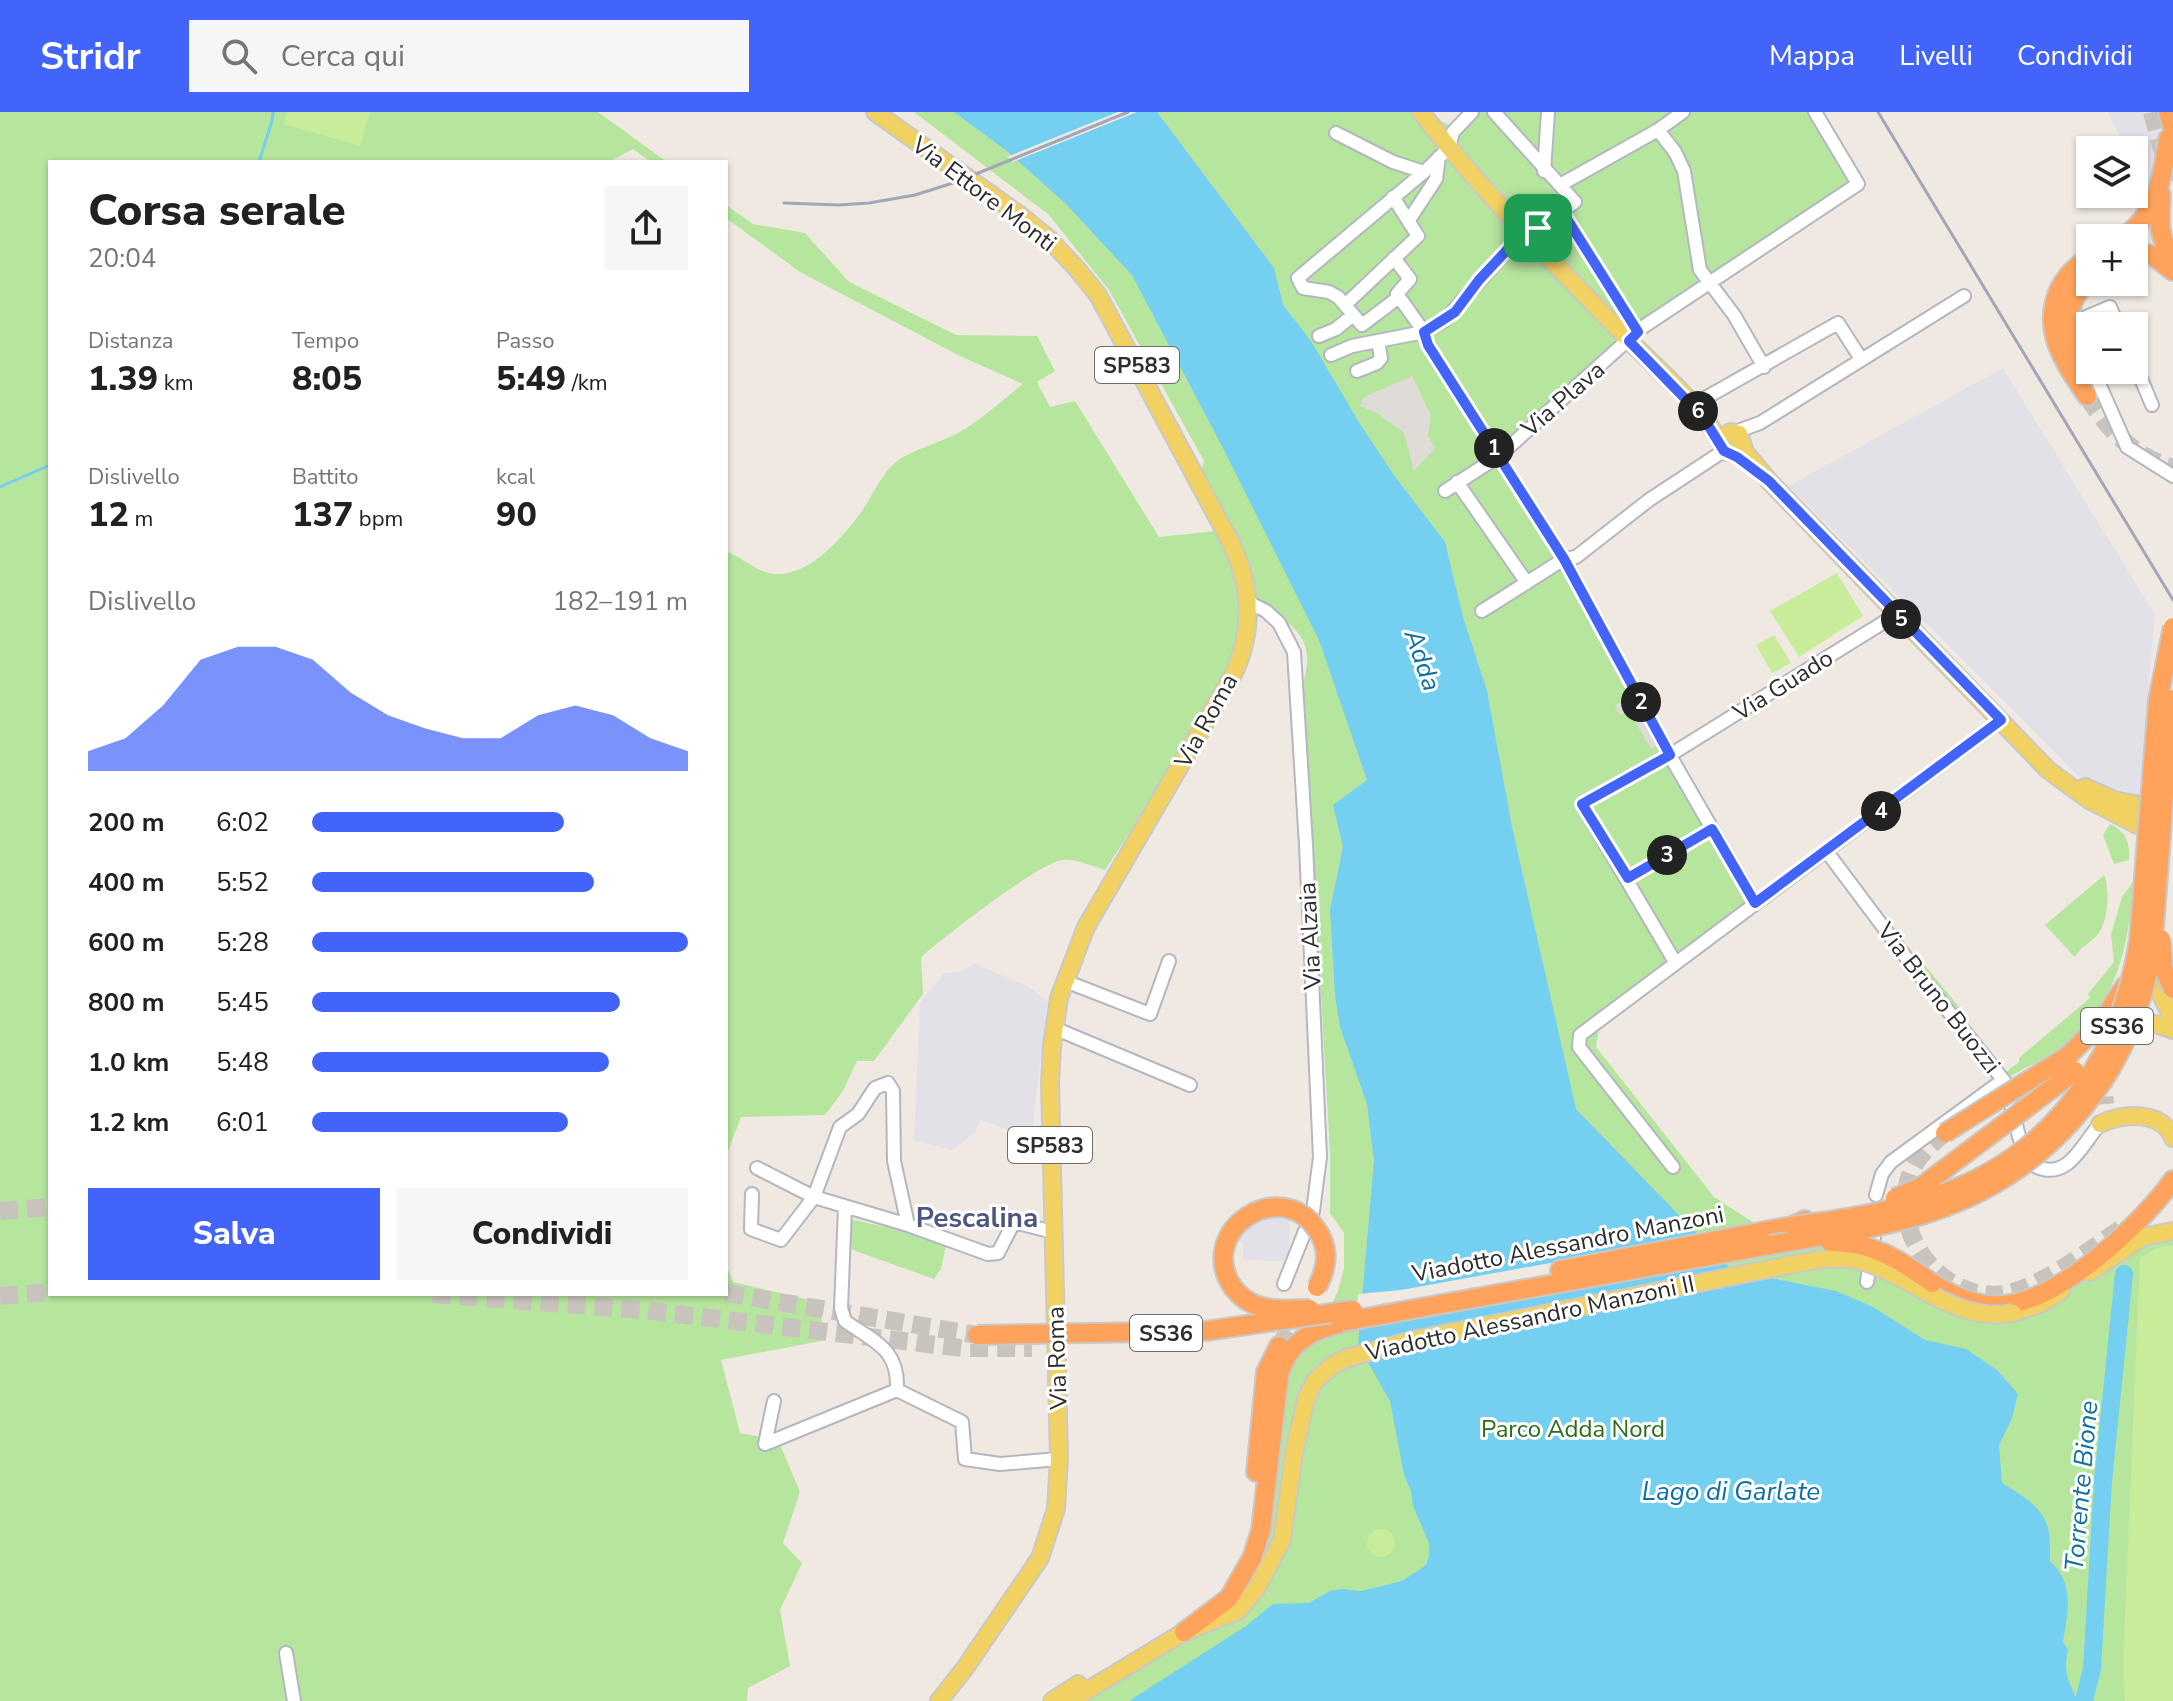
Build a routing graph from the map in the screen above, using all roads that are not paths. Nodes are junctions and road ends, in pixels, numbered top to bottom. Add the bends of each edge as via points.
1 (875, 112) edge
2 (1421, 112) edge
3 (1472, 112) edge
4 (1494, 112) edge
5 (1548, 112) edge
6 (1683, 112) edge
7 (1815, 112) edge
8 (2160, 112) edge
9 (2171, 112) edge
10 (1658, 130) junction
11 (1336, 133) dead end
12 (2171, 141) edge
13 (1444, 153) junction
14 (1544, 171) junction
15 (1424, 172) junction
16 (2162, 176) junction
17 (1560, 185) junction
18 (1393, 197) junction
19 (1562, 211) junction
20 (1409, 220) junction
21 (2139, 224) edge
22 (1528, 235) junction
23 (2148, 255) edge
24 (2173, 257) edge
25 (1394, 258) junction
26 (2148, 265) edge
27 (2076, 267) edge
28 (2173, 271) edge
29 (2173, 281) edge
30 (1707, 283) junction
31 (1615, 296) junction
32 (1964, 296) dead end
33 (2078, 296) edge
34 (1399, 297) junction
35 (1349, 310) junction
36 (1601, 312) junction
37 (1336, 329) junction
38 (1424, 332) junction
39 (1319, 336) dead end
40 (1633, 336) junction
41 (1378, 341) junction
42 (1346, 348) junction
43 (1331, 355) dead end
44 (1861, 359) junction
45 (1764, 367) junction
46 (1357, 371) dead end
47 (2099, 384) edge
48 (2143, 384) edge
49 (2152, 405) dead end
50 (1698, 411) junction
51 (1734, 442) junction
52 (1499, 456) junction
53 (2173, 476) edge
54 (1457, 482) junction
55 (1445, 491) dead end
56 (1227, 534) joint
57 (1564, 559) junction
58 (1527, 583) junction
59 (1248, 602) junction
60 (1482, 611) dead end
61 (1897, 614) junction
62 (2173, 627) edge
63 (2172, 708) edge
64 (2001, 720) junction
65 (2034, 753) junction
66 (1670, 755) junction
67 (1712, 829) junction
68 (1827, 852) junction
69 (2158, 876) junction
70 (1628, 878) junction
71 (1755, 903) junction
72 (1169, 961) dead end
73 (1675, 962) junction
74 (2134, 974) junction
75 (2153, 979) dead end
76 (1065, 981) junction
77 (2173, 989) edge
78 (2173, 1019) edge
79 (2137, 1026) dead end
80 (1054, 1028) junction
81 (2173, 1030) edge
82 (2075, 1071) dead end
83 (2003, 1080) junction
84 (1190, 1085) dead end
85 (2123, 1117) junction
86 (2100, 1125) junction
87 (1945, 1133) tunnel mouth
88 (2173, 1138) edge
89 (2020, 1140) dead end
90 (2035, 1166) dead end
91 (1673, 1167) dead end
92 (757, 1168) dead end
93 (2173, 1180) edge
94 (752, 1194) dead end
95 (1876, 1195) dead end
96 (814, 1197) junction
97 (845, 1207) junction
98 (908, 1225) junction
99 (1792, 1226) junction
100 (2173, 1231) edge
101 (1053, 1232) junction
102 (1874, 1237) dead end
103 (1771, 1245) junction
104 (1867, 1282) dead end
105 (1284, 1284) dead end
106 (1313, 1294) tunnel mouth
107 (2014, 1308) junction
108 (1353, 1310) junction
109 (1387, 1314) junction
110 (977, 1335) tunnel mouth
111 (1279, 1346) tunnel mouth
112 (1032, 1348) tunnel mouth
113 (897, 1390) junction
114 (774, 1401) dead end
115 (1059, 1459) junction
116 (1184, 1627) junction
117 (286, 1653) dead end
118 (294, 1701) edge
119 (939, 1701) edge
120 (1052, 1701) edge
121 (1070, 1701) edge

1 - 56 main road, Via Ettore Monti / SP583 via 1030,224 1077,269 1098,295
2 - 13 main road
3 - 13 street via 1453,132
4 - 14 street
5 - 14 street
6 - 10 street
7 - 30 street, Via Plava via 1858,184
8 - 12 street
9 - 12 highway
10 - 17 street
10 - 30 street via 1684,171 1700,270
11 - 15 street
12 - 16 highway
13 - 15 street
13 - 20 street via 1436,179
13 - 22 main road
14 - 17 street
15 - 18 street
16 - 21 highway
16 - 24 highway via 2161,235
17 - 19 street via 1575,202
18 - 20 street
18 - 35 street via 1298,278 1303,288 1329,292
19 - 22 street
19 - 31 street
20 - 25 street via 1418,236
22 - 36 main road
22 - 38 street via 1512,244 1455,312
23 - 28 highway
25 - 34 street via 1410,279
25 - 35 street
26 - 29 highway
27 - 33 highway via 2066,278 2052,316 2061,356 2087,396 2068,342
30 - 40 street, Via Plava
30 - 45 street via 1734,315
31 - 36 street
31 - 40 street
32 - 44 street
34 - 35 street via 1362,325
34 - 38 street
35 - 37 street
36 - 40 main road
37 - 39 street
37 - 42 street
38 - 41 street
38 - 52 street
40 - 50 main road
40 - 52 street, Via Plava
41 - 42 street
41 - 46 street via 1381,358
42 - 43 street
44 - 45 street via 1838,323
44 - 51 street
45 - 50 street
47 - 53 street via 2127,447
48 - 49 street
50 - 51 main road
51 - 57 street via 1576,557
51 - 61 main road
52 - 54 street, Via Plava
52 - 57 street
54 - 55 street, Via Plava
54 - 58 street
56 - 59 main road, Via Roma / SP583 via 1242,569
57 - 58 street
57 - 66 street
58 - 60 street
59 - 76 main road, Via Roma / SP583 via 1246,640 1233,675 1098,906
59 - 105 street, Via Alzaia via 1275,619 1294,652 1306,845 1320,1157 1313,1211
61 - 64 main road
61 - 66 street, Via Guado
62 - 74 highway, SS36, bridge via 2158,700
63 - 69 highway, SS36, bridge
64 - 65 main road
64 - 68 street
65 - 65 main road via 2067,786 2137,825 2140,805 2095,792
66 - 67 street
66 - 70 street, Via Guado via 1582,804
67 - 70 street
67 - 71 street
68 - 71 street
68 - 83 street, Via Bruno Buozzi
69 - 77 highway, bridge via 2162,958
69 - 103 highway, SS36, bridge via 2149,965 2136,1014 2112,1067 2059,1135 2007,1177 1958,1203
70 - 73 street
71 - 73 street
72 - 76 street via 1150,1014
73 - 91 street via 1580,1035 1579,1047
74 - 87 highway, bridge via 2101,1023 2069,1055
74 - 99 highway, SS36, bridge via 2114,1034 2091,1075 2050,1125 2014,1156 1961,1187 1920,1202
75 - 78 main road
76 - 80 main road, Via Roma / SP583
79 - 81 main road via 2156,1024
80 - 84 street
80 - 101 main road, Via Roma / SP583
82 - 99 highway, bridge via 1921,1187
83 - 89 street
83 - 95 street, Via Bruno Buozzi via 1891,1162
85 - 86 main road
85 - 86 main road via 2106,1104
85 - 88 main road via 2154,1118
86 - 90 street via 2066,1166
92 - 96 street
93 - 107 highway via 2118,1242
94 - 96 street via 751,1229 781,1240
96 - 97 street
96 - 98 street via 840,1127 858,1114 875,1088 888,1083 893,1091 894,1161
97 - 98 street
97 - 113 street via 841,1308 845,1321 882,1345 892,1359
98 - 101 street via 988,1254 998,1253 1014,1222
99 - 108 highway, Viadotto Alessandro Manzoni / SS36
100 - 107 main road via 2143,1237 2051,1298
101 - 115 main road, Via Roma / SP583
102 - 104 street
103 - 107 highway, bridge via 1866,1246 1889,1254 1958,1298
103 - 109 highway, Viadotto Alessandro Manzoni / SS36
106 - 108 highway, bridge via 1325,1269 1317,1229 1304,1216 1283,1208 1264,1208 1246,1216 1231,1232 1225,1269 1249,1302 1267,1308
107 - 116 main road, Viadotto Alessandro Manzoni II, bridge via 1980,1314 1956,1308 1886,1271 1839,1258 1413,1340 1351,1357 1333,1365 1309,1391 1294,1453 1286,1523 1257,1588 1238,1611
108 - 110 highway, SS36, bridge via 1205,1331
109 - 112 highway, SS36, bridge via 1229,1340
109 - 116 highway, bridge via 1326,1326 1288,1353 1279,1380 1261,1530 1252,1558 1229,1598
111 - 116 highway via 1266,1372 1244,1551 1217,1593
113 - 114 street via 765,1444
113 - 115 street via 962,1422 965,1459 1000,1464
115 - 119 main road, Via Roma / SP583 via 1056,1509 1040,1558
116 - 120 main road
116 - 121 main road
117 - 118 street

